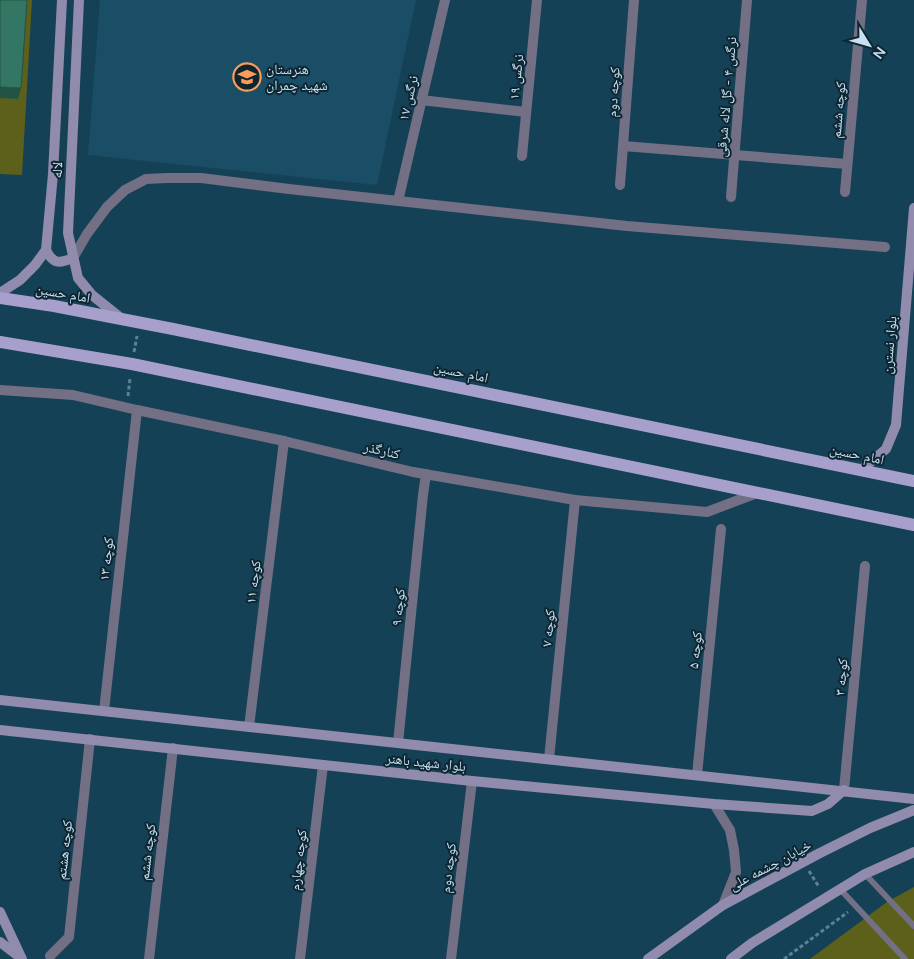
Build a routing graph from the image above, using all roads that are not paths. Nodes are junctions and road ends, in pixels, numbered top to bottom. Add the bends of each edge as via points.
1 (62, 0) edge
2 (79, 0) edge
3 (445, 0) edge
4 (537, 0) edge
5 (634, 0) edge
6 (747, 0) edge
7 (862, 0) edge
8 (422, 100) junction
9 (526, 112) junction
10 (623, 146) junction
11 (734, 154) junction
12 (522, 156) dead end
13 (847, 164) junction
14 (620, 186) dead end
15 (845, 192) dead end
16 (731, 197) dead end
17 (398, 201) junction
18 (914, 208) edge
19 (885, 248) dead end
20 (46, 250) junction
21 (73, 258) junction
22 (0, 294) edge
23 (0, 298) edge
24 (123, 320) junction
25 (0, 342) edge
26 (0, 390) edge
27 (137, 410) junction
28 (284, 441) junction
29 (861, 470) junction
30 (426, 474) junction
31 (914, 481) edge
32 (758, 493) junction
33 (575, 500) junction
34 (914, 525) edge
35 (721, 529) dead end
36 (865, 566) dead end
37 (0, 700) edge
38 (104, 711) junction
39 (250, 727) junction
40 (0, 730) edge
41 (90, 739) junction
42 (398, 742) junction
43 (173, 748) junction
44 (549, 759) junction
45 (323, 765) junction
46 (697, 775) junction
47 (472, 780) junction
48 (844, 790) junction
49 (914, 798) edge
50 (714, 804) junction
51 (914, 810) edge
52 (914, 852) edge
53 (865, 874) junction
54 (840, 889) junction
55 (723, 906) junction
56 (0, 912) edge
57 (914, 926) edge
58 (0, 942) edge
59 (50, 956) dead end
60 (22, 959) edge
61 (149, 959) edge
62 (300, 959) edge
63 (451, 959) edge
64 (648, 959) edge
65 (731, 959) edge
66 (905, 959) edge

1 - 20 street, لاله
2 - 21 street, لاله via 68,233
3 - 8 street, نرگس ۱۷
4 - 9 street, نرگس ۱۹
5 - 10 street, کوچه دوم
6 - 11 street, نرگس ۴ - گل لاله شرقی
7 - 13 street, کوچه ششم
8 - 9 street
8 - 17 street, نرگس ۱۷
9 - 12 street, نرگس ۱۹
10 - 11 street
10 - 14 street, کوچه دوم
11 - 13 street
11 - 16 street, نرگس ۴ - گل لاله شرقی
13 - 15 street, کوچه ششم
17 - 19 street via 627,226
17 - 21 street via 201,178 146,179 125,190 107,207
18 - 29 street, بلوار نسترن via 896,425 886,450
20 - 21 street via 56,262
20 - 22 street via 20,280
21 - 24 street, لاله via 78,278
23 - 24 main road, امام حسین
24 - 29 main road, امام حسین
25 - 32 main road via 132,364
26 - 27 street, کنارگذر via 73,394
27 - 28 street, کنارگذر
27 - 38 street, کوچه ۱۳
28 - 30 street, کنارگذر
28 - 39 street, کوچه ۱۱
29 - 31 main road, امام حسین
30 - 33 street, کنارگذر
30 - 42 street, کوچه ۹
32 - 33 street, کنارگذر via 707,512
32 - 34 main road
33 - 44 street, کوچه ۷
35 - 46 street, کوچه ۵
36 - 48 street, کوچه ۳
37 - 38 street, بلوار شهید باهنر
38 - 39 street, بلوار شهید باهنر
39 - 42 street, بلوار شهید باهنر
40 - 41 street, بلوار شهید باهنر
41 - 43 street, بلوار شهید باهنر
41 - 59 street, کوچه هشتم via 69,937
42 - 44 street, بلوار شهید باهنر
43 - 45 street, بلوار شهید باهنر
43 - 61 street, کوچه ششم
44 - 46 street, بلوار شهید باهنر
45 - 47 street, بلوار شهید باهنر
45 - 62 street, کوچه چهارم
46 - 48 street, بلوار شهید باهنر
47 - 50 street, بلوار شهید باهنر
47 - 63 street, کوچه دوم
48 - 49 street, بلوار شهید باهنر
48 - 50 street, بلوار شهید باهنر via 812,812
50 - 55 street via 730,830 736,872
51 - 55 street, خیابان چشمه علی via 870,828
52 - 53 street
53 - 54 street
53 - 57 lane
54 - 65 street
54 - 66 lane
55 - 64 street, خیابان چشمه علی
56 - 60 street
58 - 60 street

